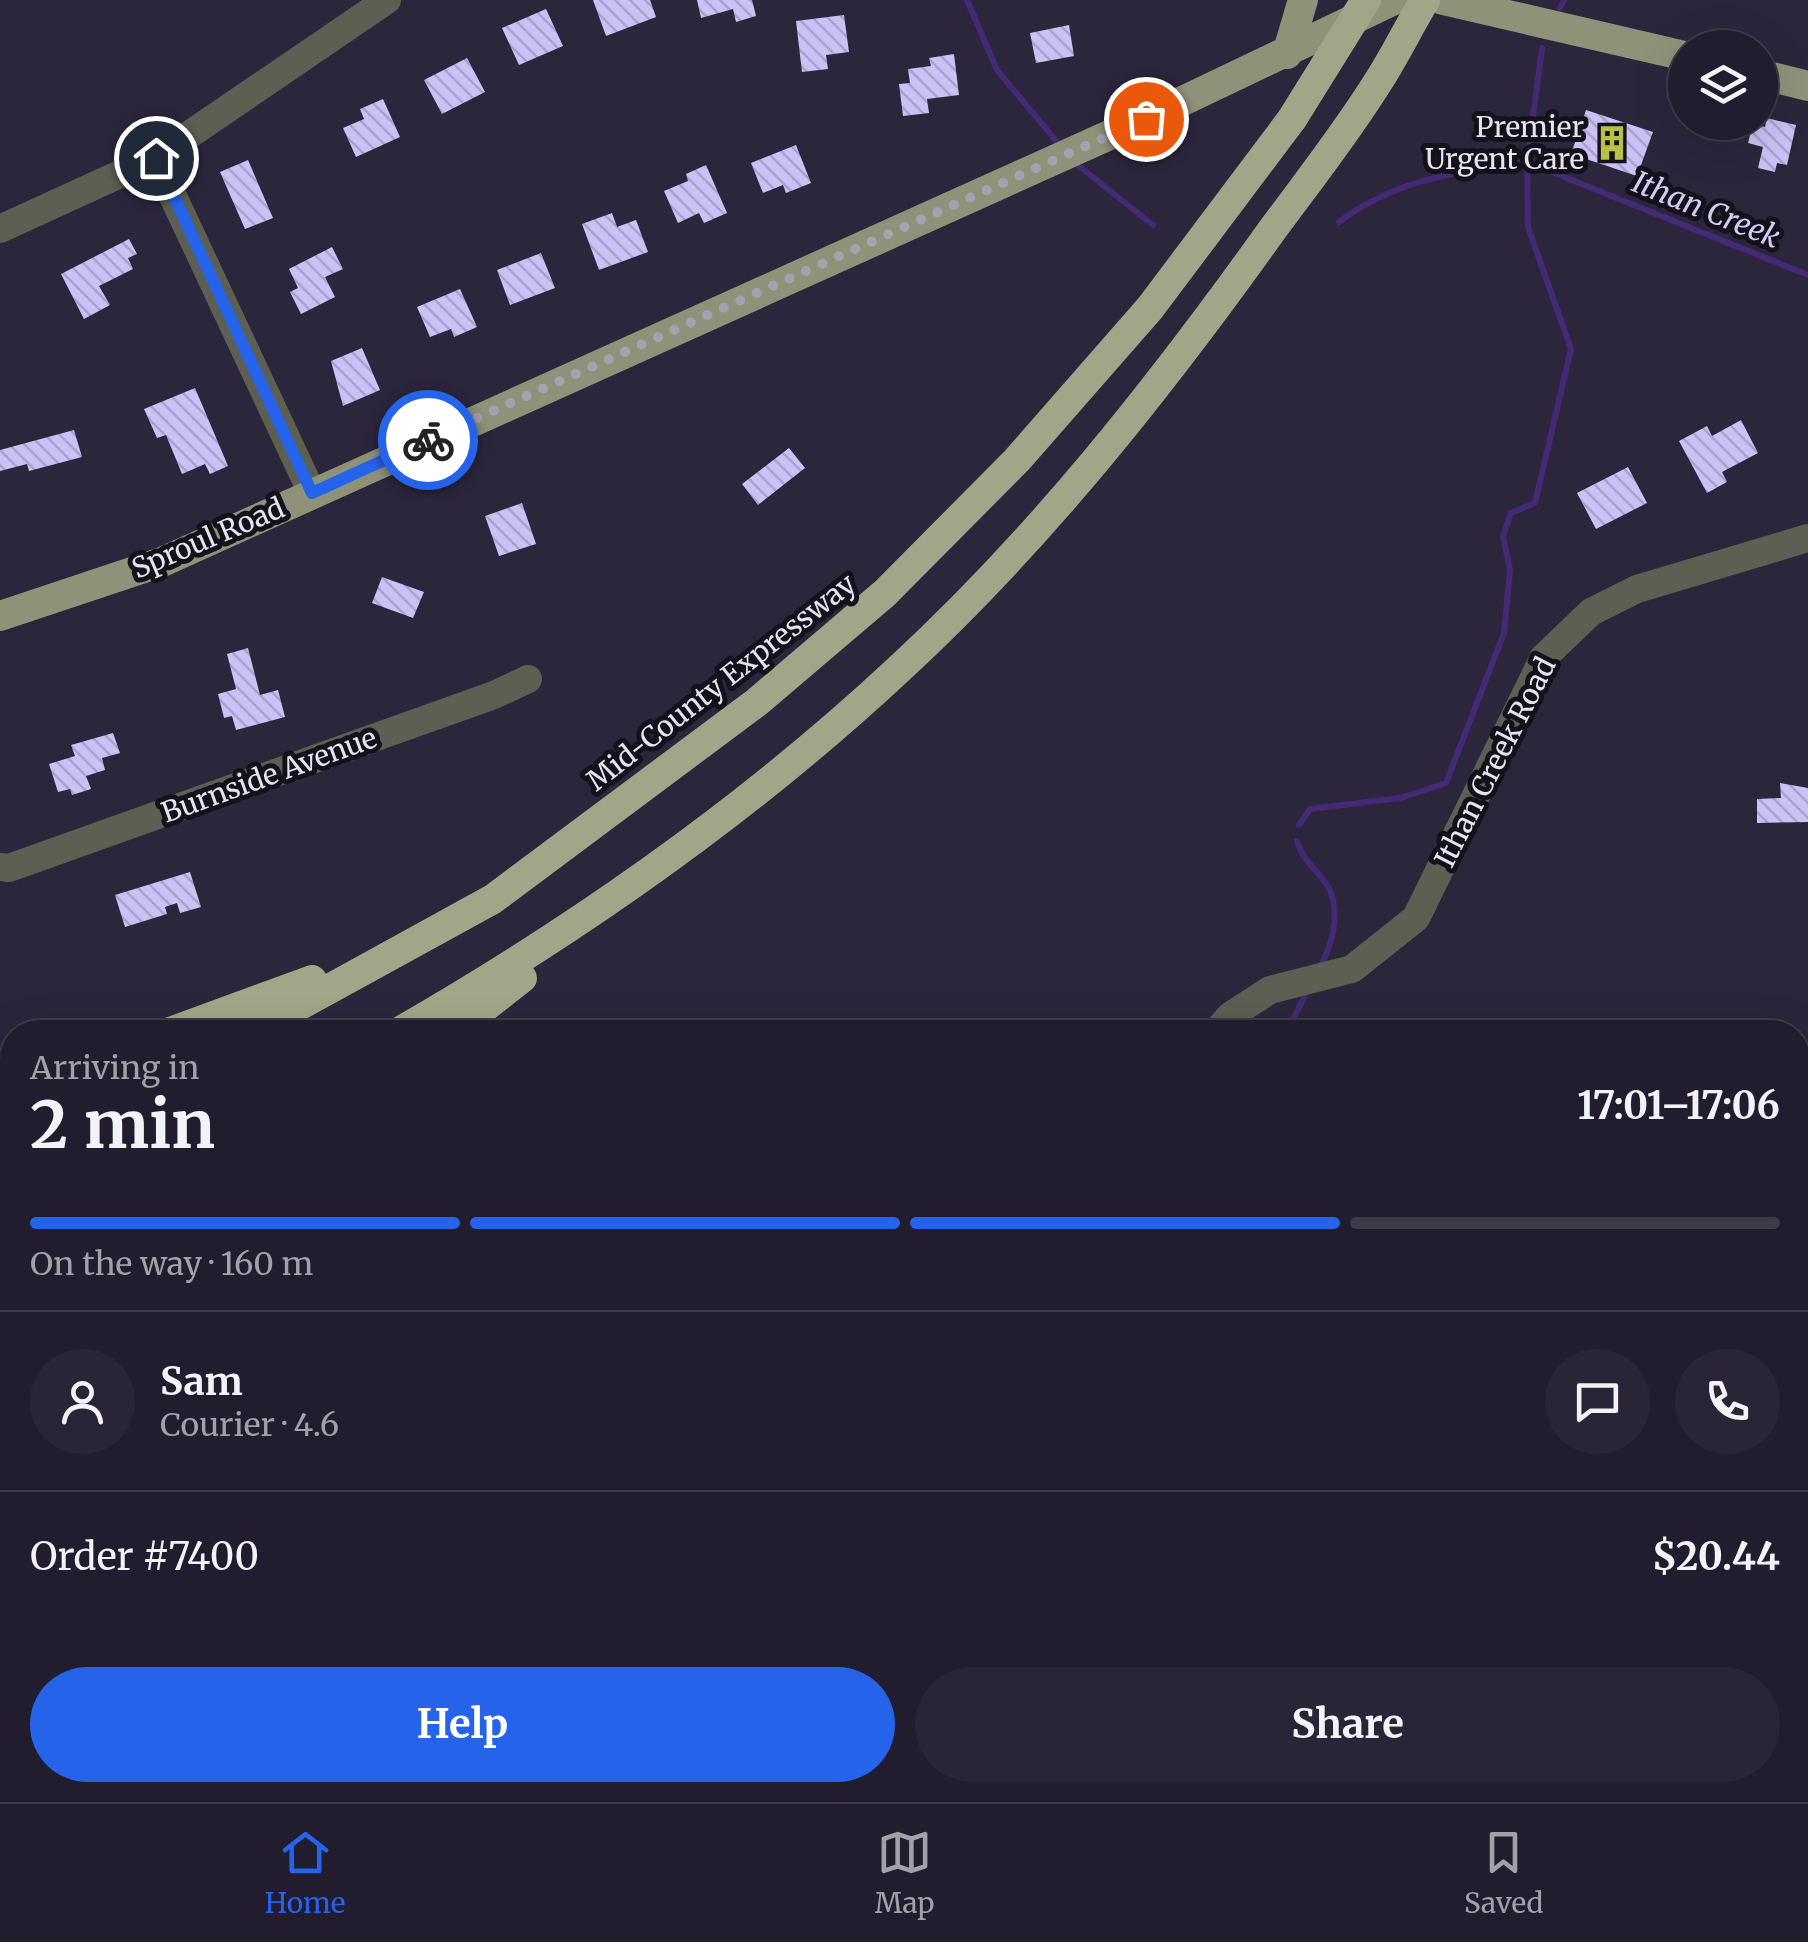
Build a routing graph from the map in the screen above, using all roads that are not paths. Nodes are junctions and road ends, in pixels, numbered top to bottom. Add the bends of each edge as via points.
1 (387, 0) edge
2 (1302, 0) edge
3 (1366, 0) edge
4 (1394, 0) edge
5 (1425, 0) edge
6 (1443, 0) edge
7 (1535, 0) edge
8 (1557, 27) junction
9 (1668, 52) edge
10 (1287, 54) junction
11 (1778, 78) edge
12 (1808, 86) edge
13 (156, 158) junction
14 (0, 228) edge
15 (312, 493) junction
16 (1808, 538) edge
17 (0, 616) edge
18 (528, 679) dead end
19 (724, 818) junction
20 (5, 867) edge
21 (492, 899) junction
22 (204, 1020) edge
23 (273, 1020) edge
24 (420, 1020) edge
25 (467, 1020) edge
26 (1226, 1020) edge

1 - 13 street
2 - 10 main road
3 - 21 highway, Mid-County Expressway, bridge via 1292,119 1150,308 1017,460 885,593 758,702
4 - 10 main road, Sproul Road
5 - 19 highway via 1376,86 1105,452 933,637
6 - 8 main road
7 - 8 main road
8 - 9 main road
10 - 15 main road, Sproul Road
11 - 12 main road
13 - 14 street
13 - 15 street
15 - 17 main road, Sproul Road via 162,562
16 - 26 street, Ithan Creek Road via 1636,589 1591,612 1544,657 1416,918 1352,969 1270,990
18 - 20 street, Burnside Avenue
19 - 24 highway
19 - 25 highway
21 - 22 highway via 293,989
21 - 23 highway, Mid-County Expressway

